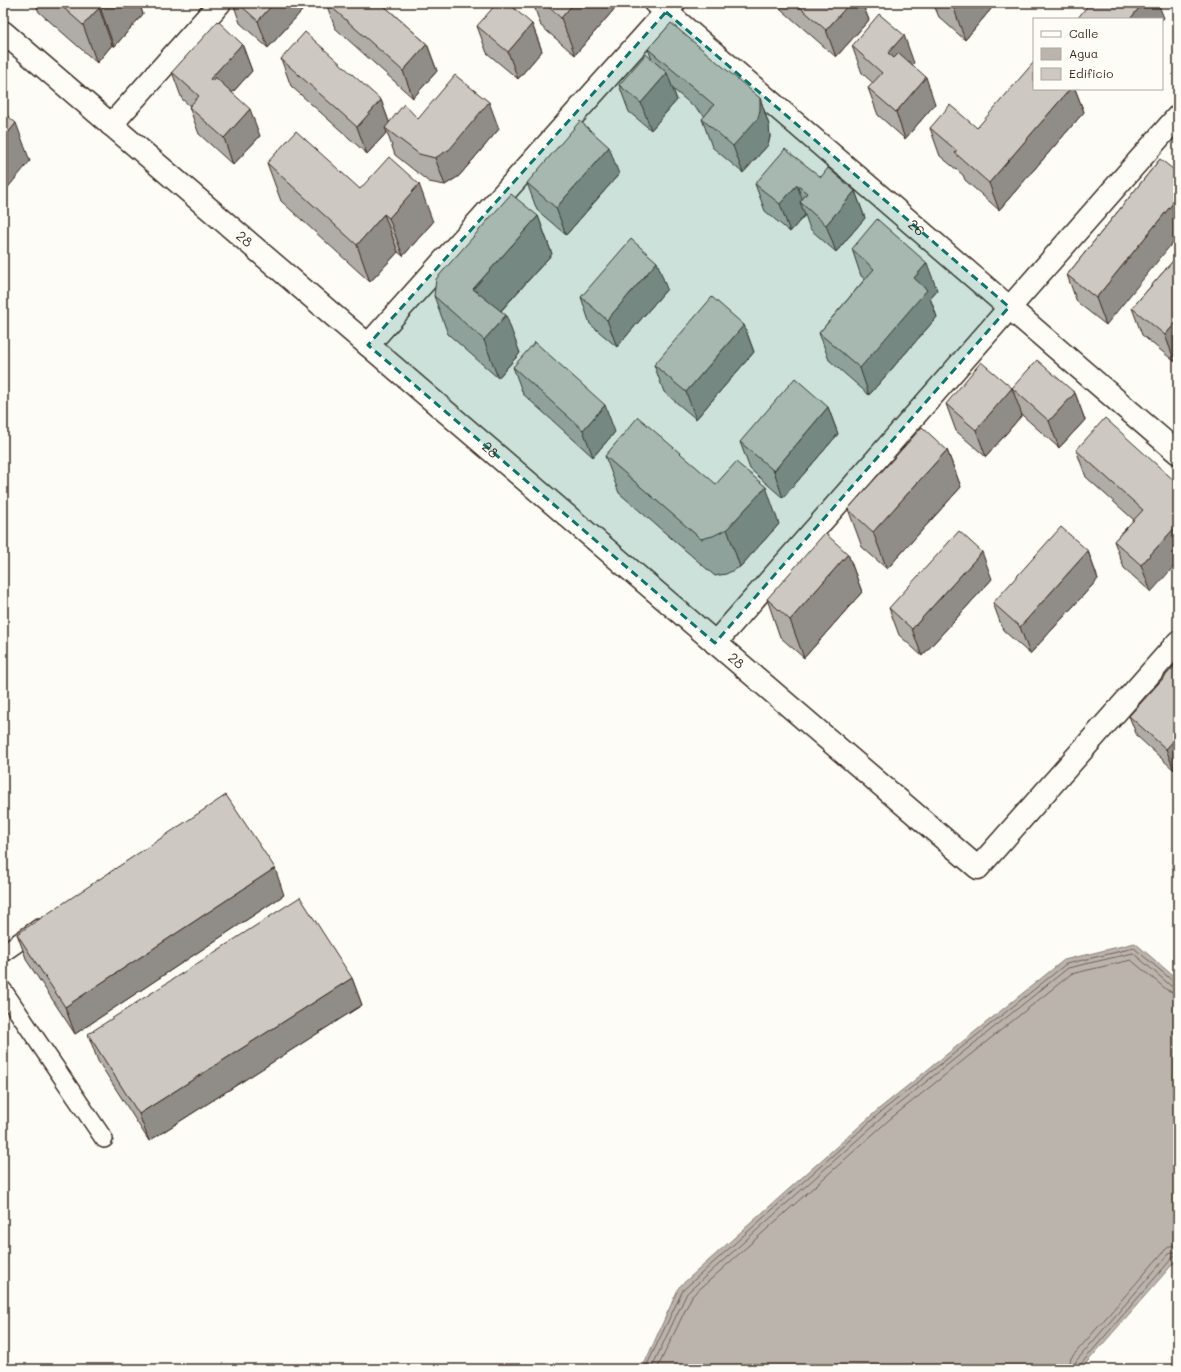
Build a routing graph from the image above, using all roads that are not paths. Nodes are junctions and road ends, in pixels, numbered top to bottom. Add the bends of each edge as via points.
1 (220, 3) edge
2 (665, 6) edge
3 (3, 32) edge
4 (1178, 116) edge
5 (111, 125) junction
6 (1010, 307) junction
7 (368, 345) junction
8 (1178, 453) edge
9 (1178, 642) edge
10 (715, 643) junction
11 (55, 918) edge
12 (3, 953) edge
13 (3, 990) edge
14 (104, 1139) dead end

1 - 5 street
2 - 6 street, 26
2 - 7 street
3 - 5 street, 28
4 - 6 street
5 - 7 street, 28
6 - 8 street, 26
6 - 10 street
7 - 10 street, 28
9 - 10 street, 28 via 978,868
11 - 12 lane
13 - 14 lane

